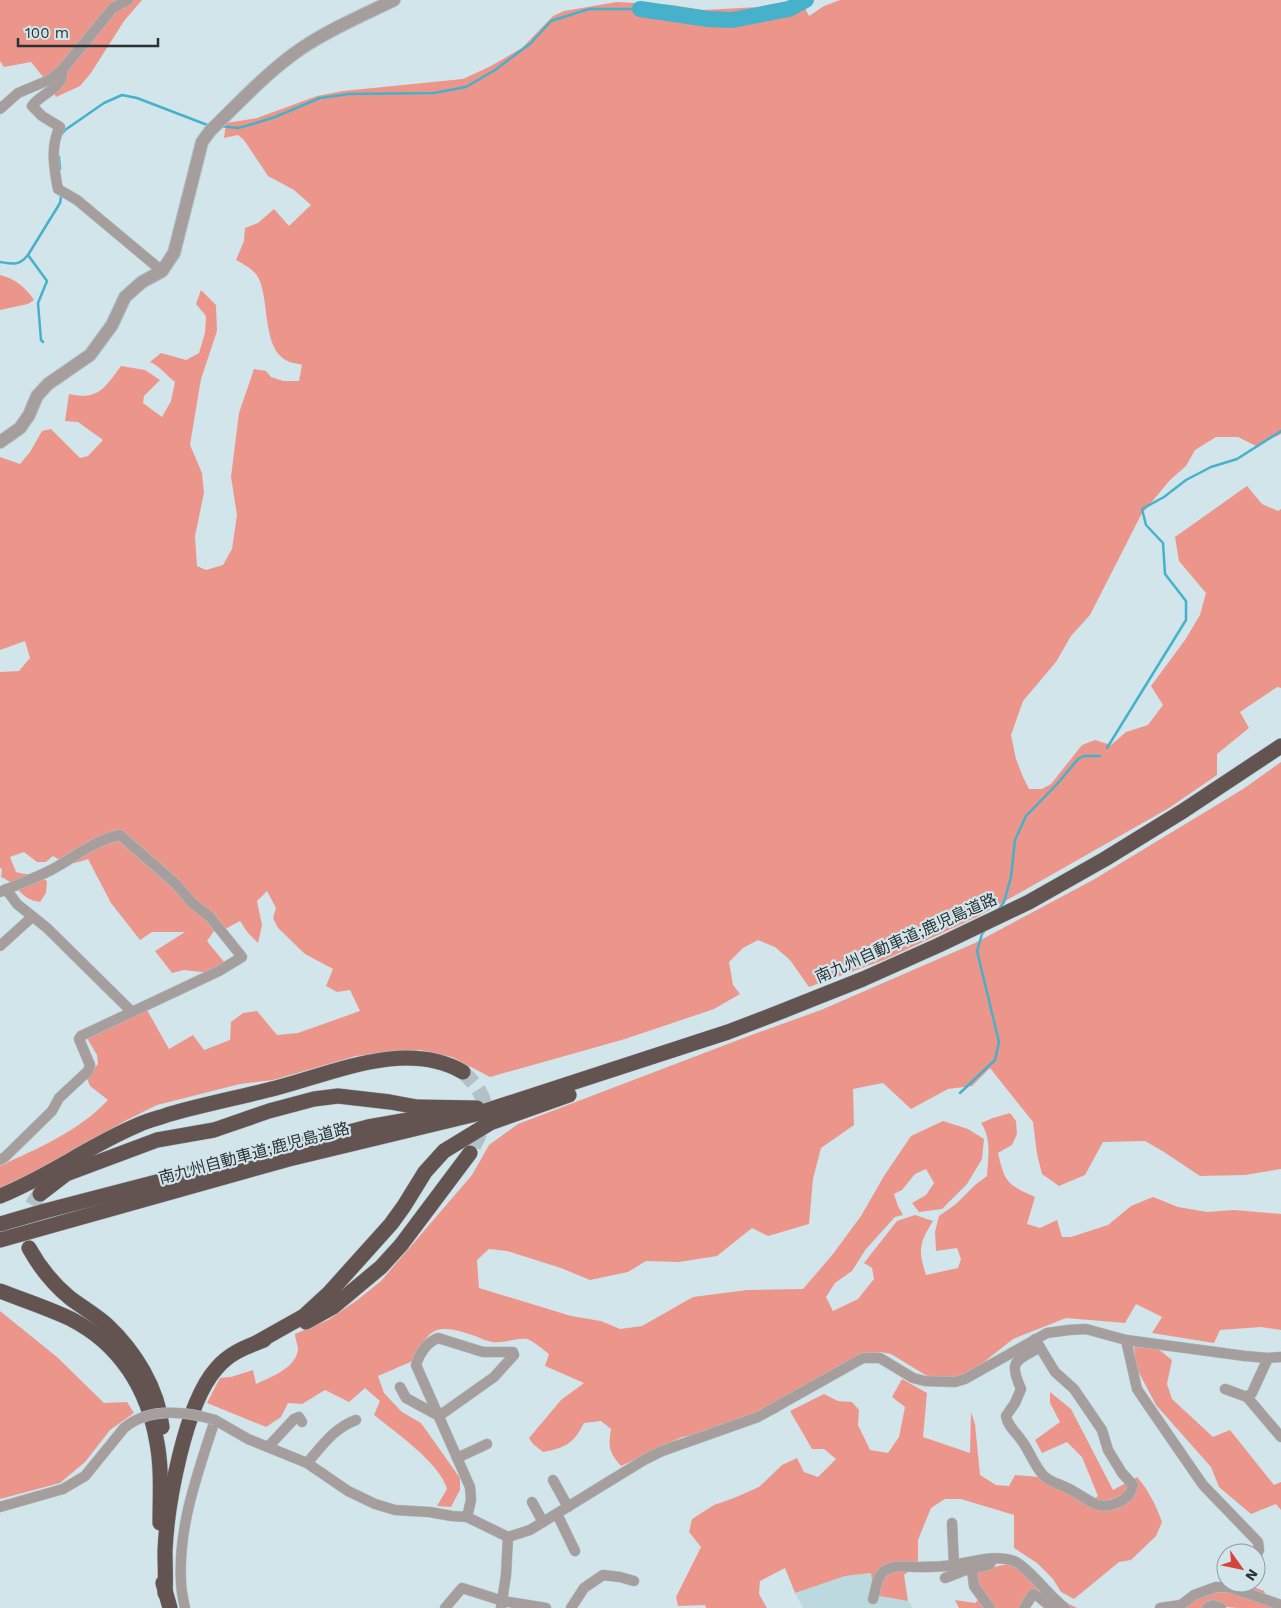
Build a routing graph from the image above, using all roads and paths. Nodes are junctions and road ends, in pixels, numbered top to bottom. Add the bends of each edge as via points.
1 (128, 0) edge
2 (394, 0) edge
3 (62, 70) junction
4 (0, 109) edge
5 (162, 271) junction
6 (0, 442) edge
7 (1281, 746) edge
8 (3, 890) edge
9 (32, 917) junction
10 (0, 946) edge
11 (132, 1012) junction
12 (728, 1032) junction
13 (464, 1072) tunnel mouth
14 (517, 1101) junction
15 (477, 1108) junction
16 (470, 1153) tunnel mouth
17 (0, 1160) edge
18 (40, 1194) tunnel mouth
19 (0, 1196) edge
20 (0, 1224) edge
21 (0, 1240) edge
22 (30, 1248) dead end
23 (0, 1291) edge
24 (1126, 1340) junction
25 (256, 1343) junction
26 (1038, 1343) junction
27 (1281, 1357) edge
28 (1268, 1358) junction
29 (400, 1387) dead end
30 (1225, 1389) dead end
31 (1246, 1397) junction
32 (439, 1416) junction
33 (216, 1420) junction
34 (356, 1420) dead end
35 (302, 1422) dead end
36 (1281, 1437) edge
37 (487, 1444) dead end
38 (268, 1447) junction
39 (457, 1458) junction
40 (307, 1463) junction
41 (553, 1480) dead end
42 (532, 1502) dead end
43 (0, 1507) edge
44 (568, 1507) junction
45 (557, 1514) junction
46 (467, 1517) junction
47 (160, 1518) junction
48 (543, 1522) junction
49 (952, 1523) dead end
50 (508, 1537) junction
51 (1258, 1543) edge
52 (575, 1551) dead end
53 (993, 1559) junction
54 (954, 1565) junction
55 (972, 1569) junction
56 (945, 1578) dead end
57 (634, 1581) dead end
58 (1216, 1587) edge
59 (165, 1593) junction
60 (1250, 1593) edge
61 (873, 1599) dead end
62 (502, 1604) edge
63 (1061, 1605) edge
64 (1281, 1605) edge
65 (519, 1606) edge
66 (1180, 1606) edge
67 (170, 1608) edge
68 (185, 1608) edge
69 (445, 1608) edge
70 (546, 1608) edge
71 (571, 1608) edge
72 (990, 1608) edge
73 (1024, 1608) edge
74 (1160, 1608) edge
75 (1207, 1608) edge
76 (1221, 1608) edge

1 - 3 street via 113,8
2 - 5 street via 302,48 202,142 174,253
3 - 4 street via 49,80 18,93
3 - 5 street via 61,80 32,106 60,127 54,137 58,189 77,200
5 - 6 street via 125,297 112,325 90,355 48,384 37,396 20,428
7 - 12 highway, 南九州自動車道;鹿児島道路 via 1113,854 1029,902 863,979
8 - 9 street
8 - 11 street via 50,870 93,844 120,835 176,884 210,917 242,957 219,972
9 - 10 street
9 - 11 street
11 - 17 street via 78,1039 89,1068 59,1098 52,1111
12 - 14 highway, 南九州自動車道;鹿児島道路
12 - 25 highway via 490,1123 455,1144 435,1159 391,1224 328,1293 304,1316
13 - 19 highway via 431,1060 385,1060 352,1065 277,1088 208,1103 139,1124
14 - 15 highway, 南九州自動車道;鹿児島道路
14 - 21 highway, 南九州自動車道;鹿児島道路 via 423,1128 289,1159
15 - 18 highway via 417,1107 338,1096 314,1099 214,1130 157,1140 66,1174
15 - 20 highway, 南九州自動車道;鹿児島道路 via 368,1127
16 - 25 highway via 407,1238 381,1267 333,1307
22 - 47 highway via 48,1278 106,1324 123,1341 144,1372 162,1424 166,1465
23 - 47 highway via 70,1319 86,1328 122,1359 144,1397 157,1442
24 - 26 street via 1086,1329 1047,1333
24 - 28 street
24 - 51 street via 1137,1388 1204,1485
25 - 59 highway via 240,1349 216,1369 200,1392 192,1413 169,1514
26 - 26 street via 1055,1372 1074,1389 1102,1430 1108,1450 1132,1485 1125,1499 1111,1506 1101,1506 1050,1480 1042,1474 1022,1441 1007,1424 1006,1416 1020,1389 1013,1369 1016,1362
26 - 44 street via 955,1382 925,1381 880,1358 863,1358 758,1417 644,1460
27 - 28 street
28 - 31 street via 1252,1393
29 - 32 street via 406,1398
30 - 31 street
31 - 36 street
32 - 32 street via 416,1365 419,1356 433,1340 438,1338 483,1352 513,1352 514,1355 494,1377
32 - 39 street
33 - 38 street
33 - 43 street, bridge via 177,1413 161,1413 134,1420 85,1476 64,1489
33 - 68 street via 192,1492 184,1531 181,1581
34 - 40 street via 334,1432
35 - 38 street via 299,1417 294,1419
37 - 39 street
38 - 40 street
39 - 46 street via 470,1487
40 - 46 street via 348,1492 375,1504 395,1510
41 - 44 street
42 - 48 street
44 - 45 street
45 - 48 street
45 - 52 street
46 - 50 street
47 - 59 highway via 160,1574
48 - 50 street
49 - 54 street
50 - 62 street
53 - 54 street
53 - 55 street via 990,1565
53 - 63 street via 1013,1561
54 - 61 street via 894,1566 879,1577
55 - 56 street
55 - 72 street via 974,1586
57 - 71 street via 603,1575 584,1588
58 - 66 street via 1194,1595
59 - 67 highway
60 - 64 street
62 - 65 street
62 - 69 street via 462,1588
63 - 73 street via 1048,1605 1033,1594
65 - 70 street
66 - 74 street
75 - 76 street via 1213,1605

